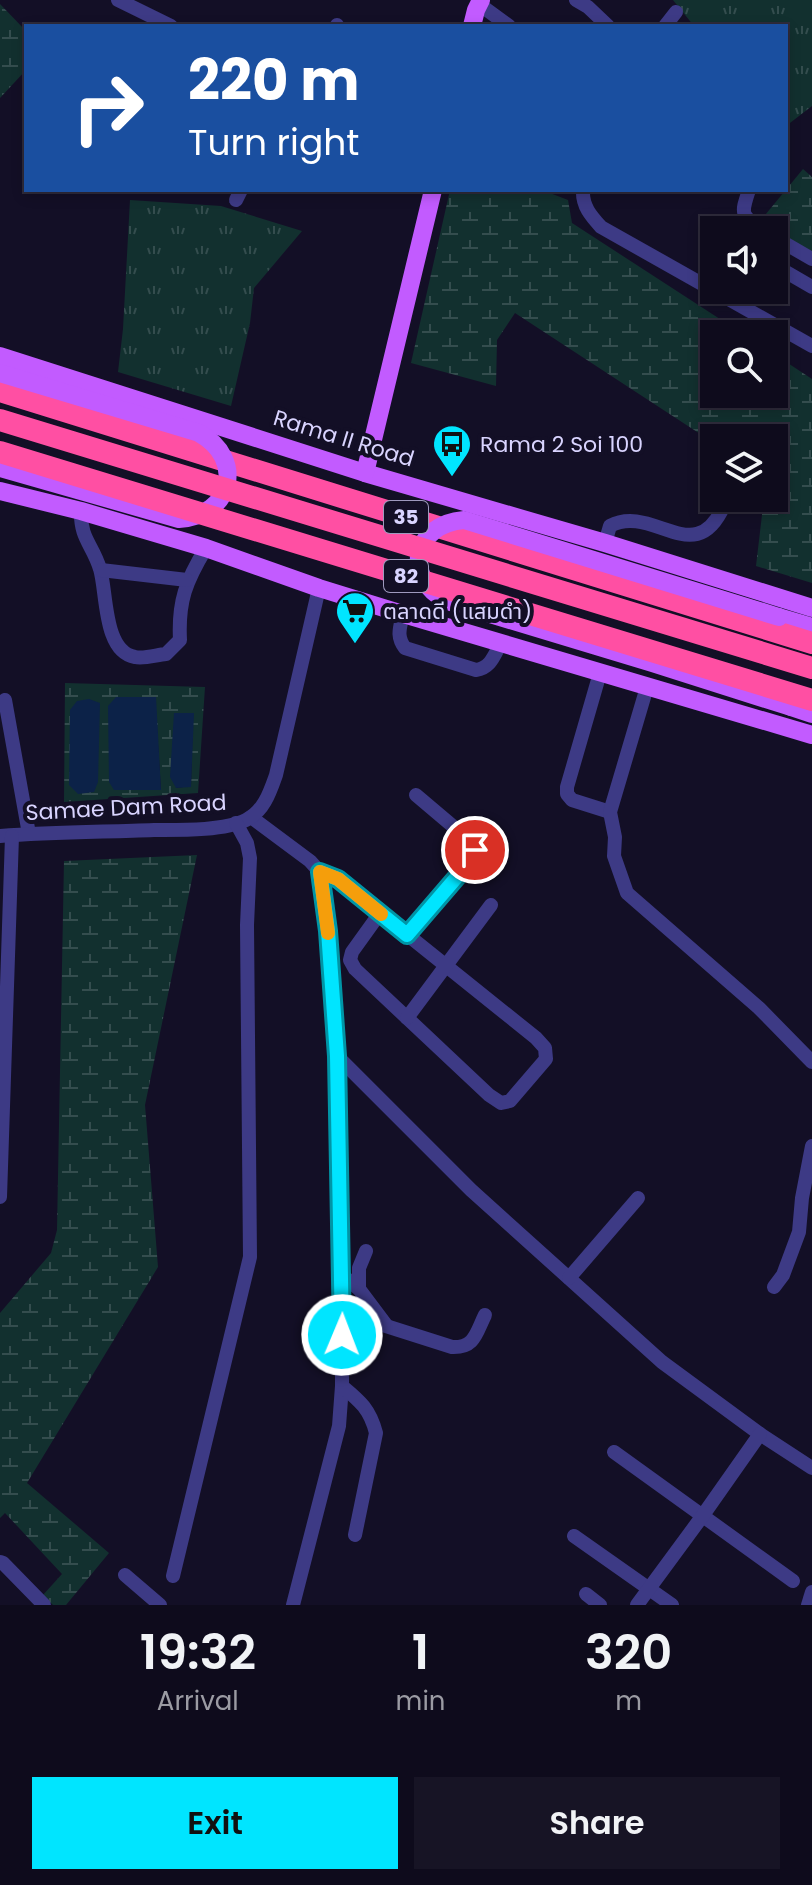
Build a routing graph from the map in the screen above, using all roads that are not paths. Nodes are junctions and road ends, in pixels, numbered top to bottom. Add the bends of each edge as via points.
1 (118, 0) edge
2 (576, 0) edge
3 (480, 2) edge
4 (676, 12) dead end
5 (167, 24) edge
6 (473, 24) edge
7 (507, 24) edge
8 (606, 24) edge
9 (667, 24) edge
10 (433, 192) edge
11 (583, 192) edge
12 (748, 192) edge
13 (746, 216) edge
14 (788, 245) edge
15 (812, 259) edge
16 (788, 273) edge
17 (812, 287) edge
18 (812, 346) edge
19 (0, 356) edge
20 (0, 373) edge
21 (0, 391) edge
22 (0, 420) edge
23 (0, 449) edge
24 (0, 468) edge
25 (365, 473) junction
26 (2, 494) edge
27 (81, 511) junction
28 (722, 512) edge
29 (605, 543) junction
30 (206, 548) junction
31 (101, 570) junction
32 (187, 580) junction
33 (319, 588) junction
34 (812, 608) edge
35 (403, 614) junction
36 (812, 627) edge
37 (501, 643) junction
38 (812, 643) edge
39 (812, 668) edge
40 (600, 673) junction
41 (647, 687) junction
42 (5, 700) dead end
43 (805, 700) edge
44 (812, 714) edge
45 (812, 735) edge
46 (416, 795) dead end
47 (610, 812) junction
48 (244, 820) junction
49 (29, 834) junction
50 (6, 836) edge
51 (320, 872) junction
52 (491, 905) dead end
53 (380, 913) junction
54 (407, 935) junction
55 (445, 965) junction
56 (407, 1018) junction
57 (337, 1056) junction
58 (812, 1062) edge
59 (812, 1146) edge
60 (0, 1197) edge
61 (638, 1198) dead end
62 (366, 1251) dead end
63 (342, 1275) junction
64 (569, 1278) junction
65 (774, 1287) dead end
66 (359, 1289) junction
67 (342, 1312) junction
68 (485, 1315) dead end
69 (386, 1325) junction
70 (342, 1386) junction
71 (760, 1434) junction
72 (614, 1452) dead end
73 (812, 1468) edge
74 (703, 1516) junction
75 (355, 1535) dead end
76 (574, 1536) dead end
77 (0, 1562) edge
78 (125, 1575) dead end
79 (173, 1576) dead end
80 (793, 1581) dead end
81 (649, 1589) junction
82 (812, 1592) edge
83 (586, 1594) dead end
84 (44, 1605) edge
85 (160, 1605) edge
86 (293, 1605) edge
87 (600, 1605) edge
88 (637, 1605) edge
89 (672, 1605) edge
90 (808, 1605) edge

1 - 5 street
2 - 8 street
3 - 6 main road
3 - 7 street
4 - 9 street
10 - 25 main road
11 - 18 street via 589,213 601,227
12 - 13 street via 743,204
14 - 15 street
16 - 17 street
19 - 25 main road, Rama II Road / 35
20 - 24 main road, bridge via 199,433 223,456 227,482 215,506 192,519 179,519
21 - 38 highway, 35
22 - 39 highway, 82, bridge
23 - 43 highway, 82, bridge
25 - 29 main road, Rama II Road / 35
26 - 27 main road
27 - 30 main road
27 - 31 street via 80,527
28 - 29 street via 715,524 693,536 620,520 610,526
29 - 34 main road, Rama II Road / 35
30 - 32 street
30 - 33 main road
31 - 32 street
31 - 32 street via 112,634 122,651 134,657 166,654 180,640
33 - 35 main road
33 - 48 street, Samae Dam Road via 276,775 259,811
35 - 37 main road
35 - 37 street via 398,634 405,648 476,670 490,663
36 - 43 main road, bridge via 464,520 438,526 420,553 421,575 447,601 652,663
37 - 40 main road
40 - 41 main road
40 - 47 street via 567,794
41 - 45 main road
41 - 47 street
42 - 49 street
43 - 44 main road
46 - 54 street via 475,850
47 - 58 street via 614,856 627,893 759,1008
48 - 49 street, Samae Dam Road via 193,829
48 - 51 street
48 - 79 street via 250,858 250,1257
49 - 50 street, Samae Dam Road
50 - 60 street
51 - 53 street via 338,879
51 - 57 street
52 - 55 street
53 - 54 street
53 - 56 street via 350,960
54 - 55 street
55 - 56 street
55 - 56 street via 536,1038 546,1059 510,1101 501,1103
57 - 63 street
57 - 64 street via 471,1190
59 - 65 street via 799,1232
61 - 64 street
62 - 66 street
63 - 66 street
63 - 67 street
64 - 71 street via 662,1362
66 - 69 street
67 - 69 street
67 - 70 street
68 - 69 street via 463,1348
70 - 75 street via 372,1417 376,1433
70 - 86 street via 339,1426
71 - 73 street
71 - 74 street
72 - 74 street
74 - 80 street
74 - 81 street
76 - 81 street
77 - 84 street
78 - 85 street
81 - 88 street
81 - 89 street
82 - 90 street
83 - 87 street

